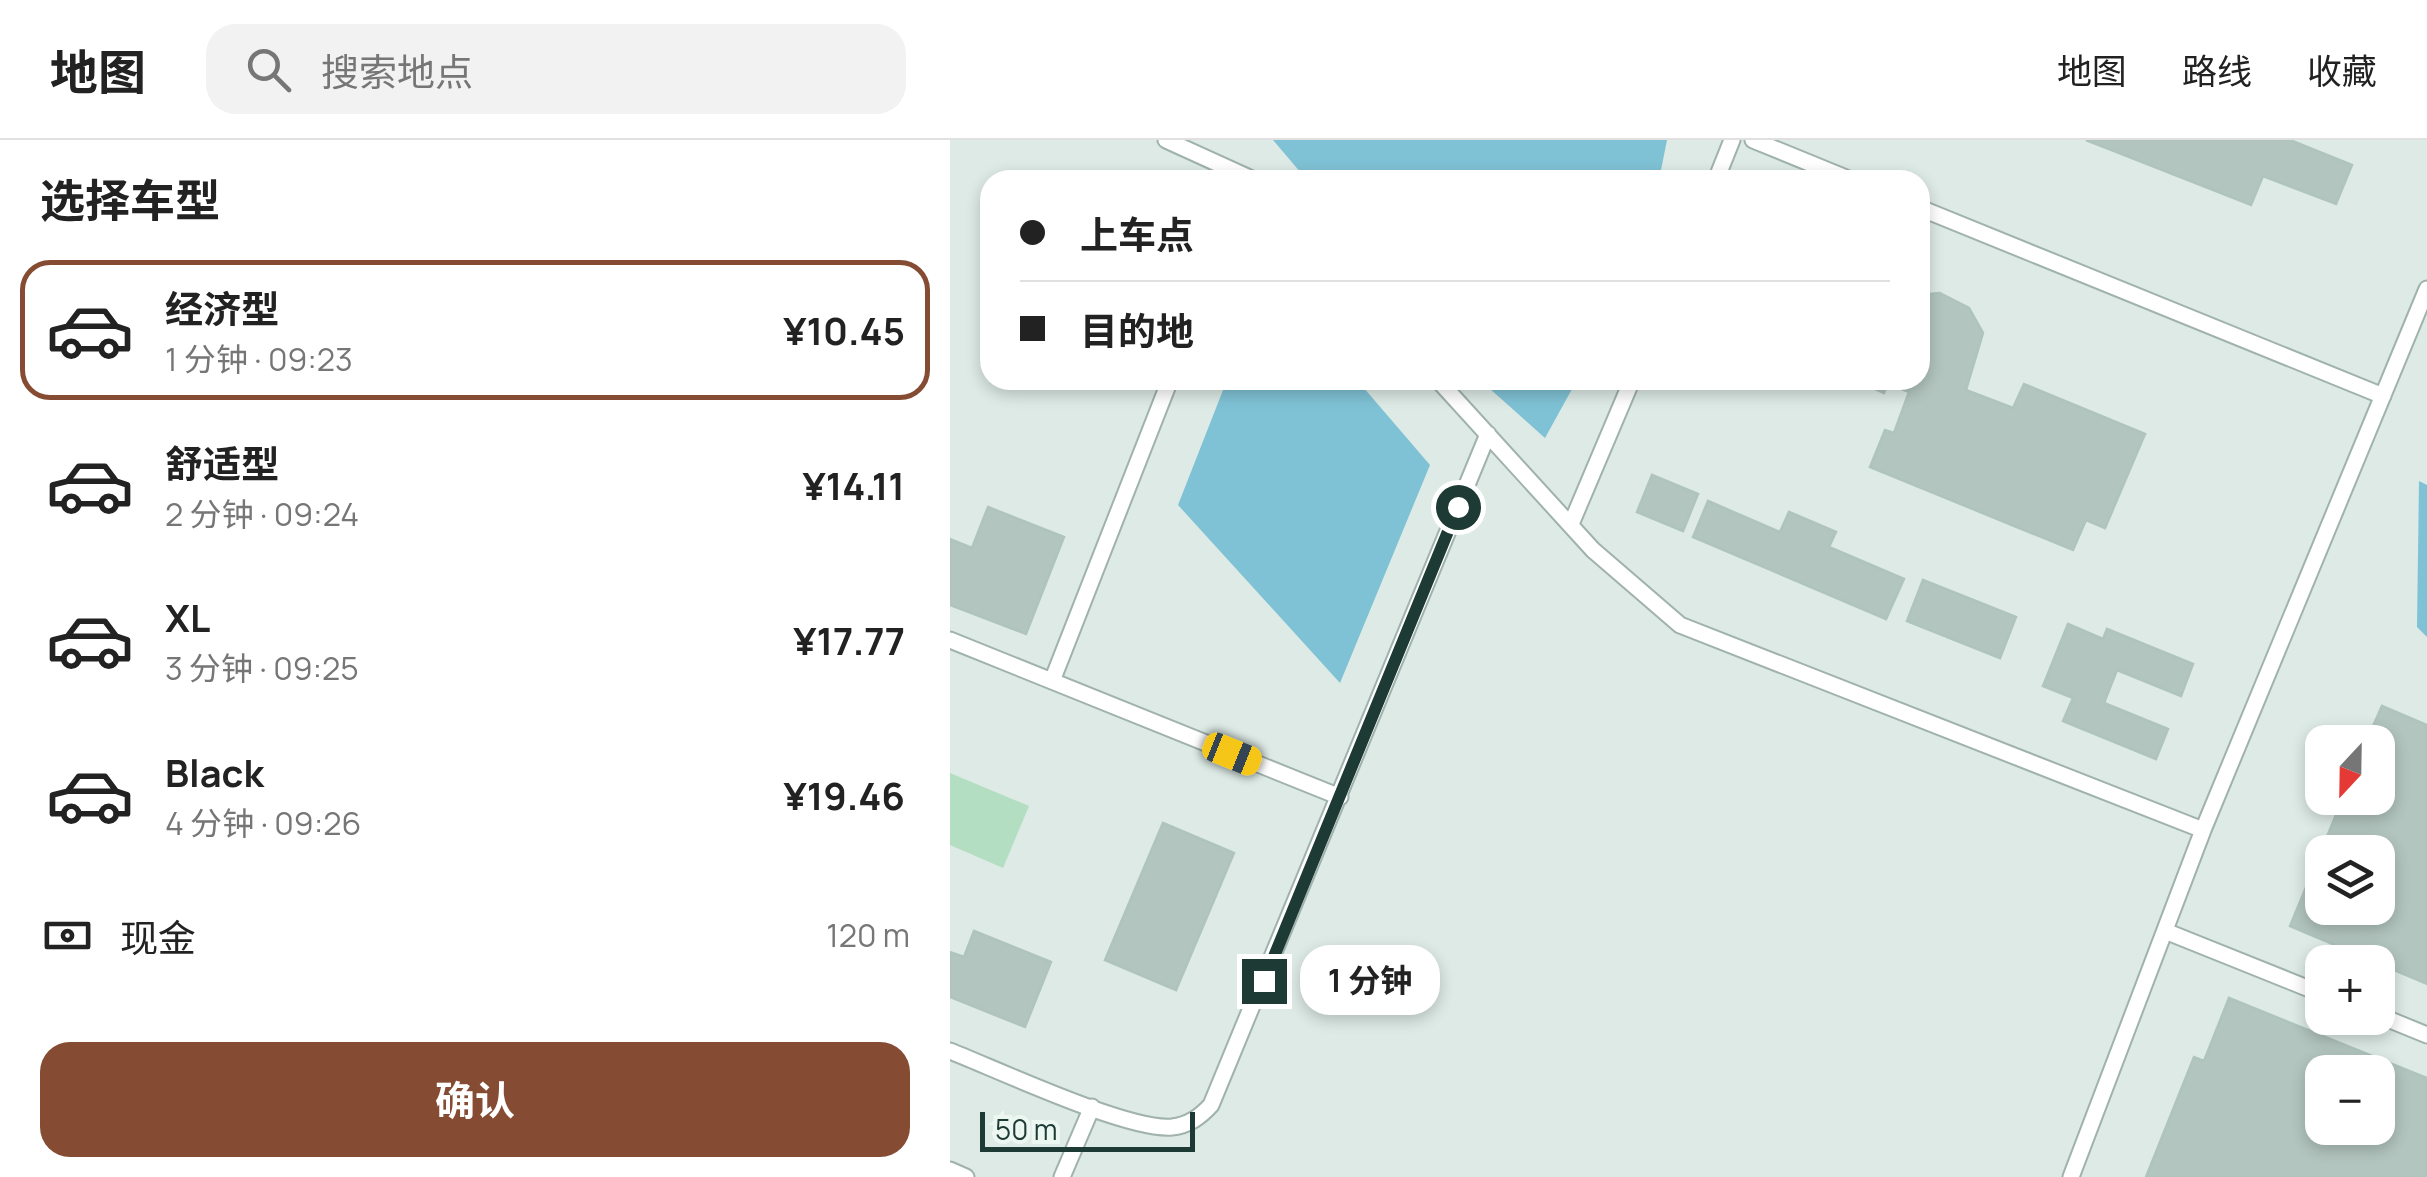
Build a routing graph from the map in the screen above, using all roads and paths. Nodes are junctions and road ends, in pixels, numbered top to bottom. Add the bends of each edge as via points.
1 (1166, 140) edge
2 (1732, 140) edge
3 (1753, 140) edge
4 (1231, 170) edge
5 (1720, 170) edge
6 (1827, 170) edge
7 (1930, 212) edge
8 (2427, 290) edge
9 (1166, 390) edge
10 (1447, 390) edge
11 (1628, 390) edge
12 (2383, 396) junction
13 (1488, 434) junction
14 (1571, 524) junction
15 (950, 640) edge
16 (1052, 681) junction
17 (1340, 797) junction
18 (2203, 830) junction
19 (2165, 931) junction
20 (2305, 987) edge
21 (2395, 1023) edge
22 (2427, 1035) edge
23 (950, 1050) edge
24 (1092, 1107) junction
25 (950, 1170) edge
26 (966, 1177) edge
27 (1062, 1177) edge
28 (2071, 1177) edge

1 - 4 lane
2 - 5 lane
3 - 6 lane
7 - 12 lane
8 - 12 lane
9 - 16 lane
10 - 13 lane
11 - 14 lane
12 - 18 lane
13 - 14 lane
13 - 17 lane
14 - 18 lane via 1680,625
15 - 16 lane
16 - 17 lane
17 - 24 lane via 1211,1104 1200,1117 1168,1128
18 - 19 lane
19 - 20 lane
19 - 28 lane
21 - 22 lane
23 - 24 lane
24 - 27 lane
25 - 26 lane

